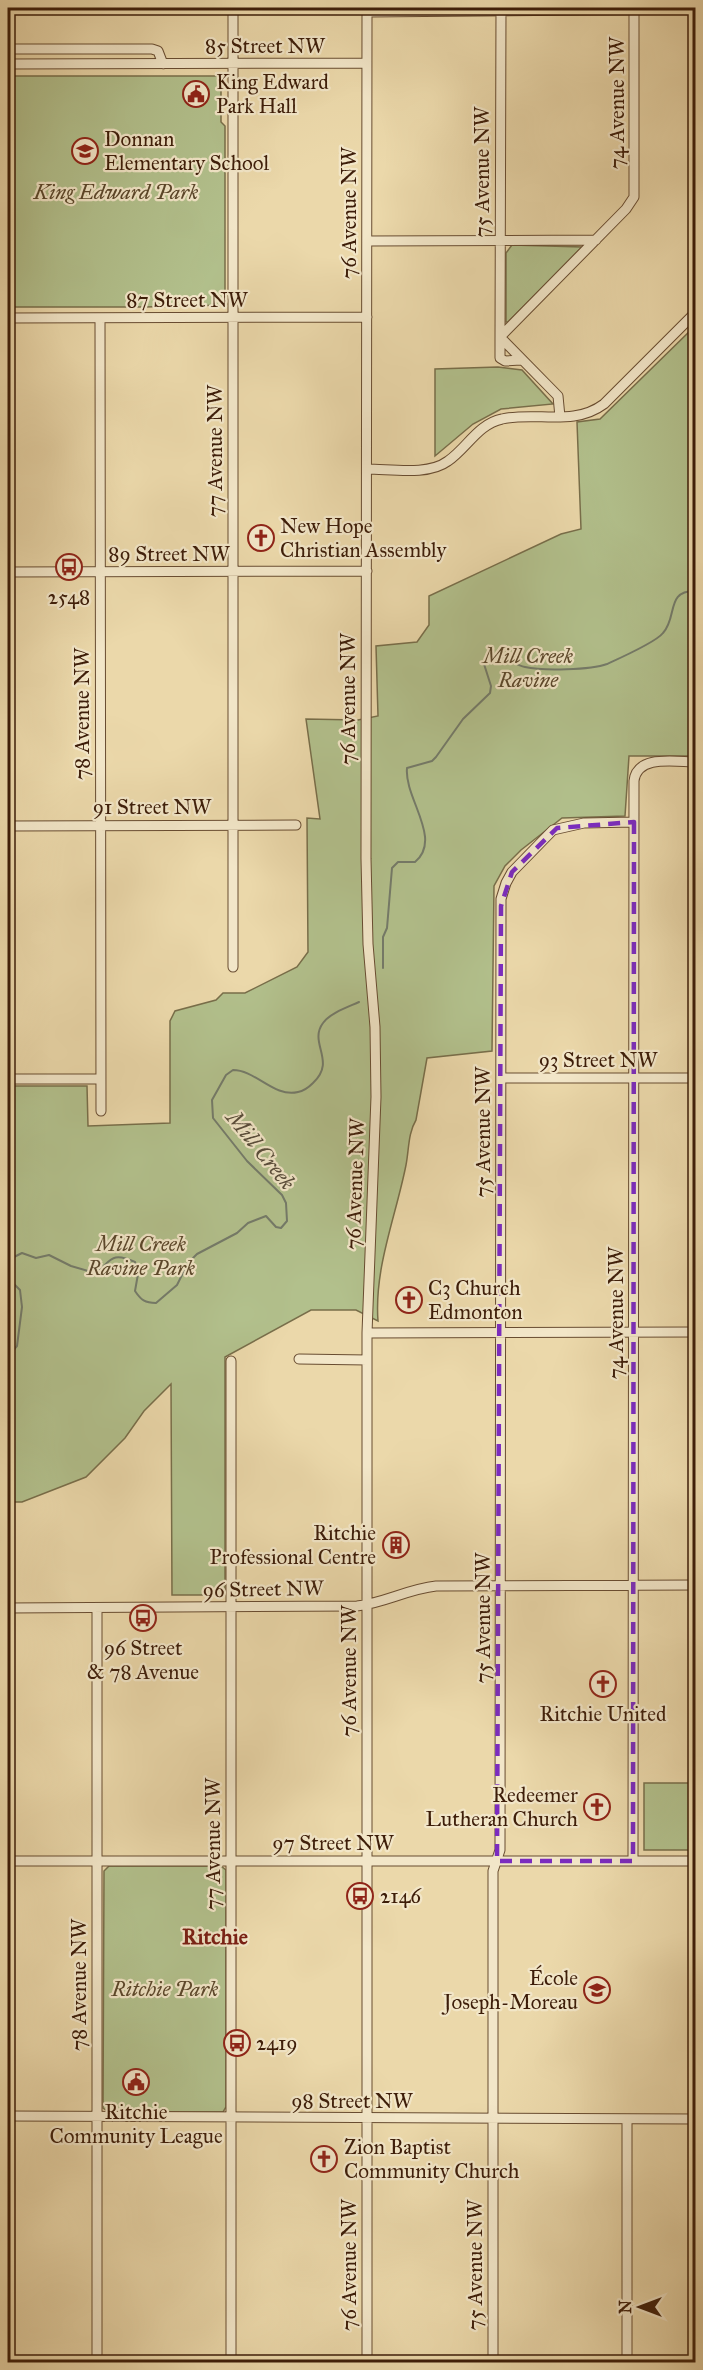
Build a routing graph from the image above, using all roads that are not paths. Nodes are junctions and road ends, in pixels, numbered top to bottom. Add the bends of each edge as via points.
1 (233, 8) edge
2 (501, 9) edge
3 (630, 9) edge
4 (651, 9) edge
5 (696, 9) edge
6 (367, 10) edge
7 (8, 49) edge
8 (367, 63) junction
9 (8, 64) edge
10 (163, 64) junction
11 (233, 64) junction
12 (500, 240) junction
13 (596, 240) junction
14 (367, 241) junction
15 (696, 312) edge
16 (367, 317) junction
17 (8, 318) edge
18 (100, 318) junction
19 (233, 318) junction
20 (500, 337) junction
21 (561, 417) junction
22 (367, 469) junction
23 (233, 571) junction
24 (367, 571) junction
25 (8, 572) edge
26 (100, 572) junction
27 (696, 762) edge
28 (634, 822) junction
29 (100, 825) junction
30 (233, 825) junction
31 (296, 825) dead end
32 (8, 826) edge
33 (233, 967) dead end
34 (501, 1078) junction
35 (634, 1078) junction
36 (696, 1078) edge
37 (8, 1079) edge
38 (100, 1079) junction
39 (100, 1111) dead end
40 (634, 1332) junction
41 (696, 1332) edge
42 (367, 1333) junction
43 (501, 1333) junction
44 (299, 1359) dead end
45 (367, 1360) junction
46 (231, 1361) dead end
47 (696, 1585) edge
48 (501, 1586) junction
49 (634, 1586) junction
50 (367, 1605) junction
51 (8, 1608) edge
52 (97, 1608) junction
53 (230, 1608) junction
54 (8, 1861) edge
55 (98, 1861) junction
56 (231, 1861) junction
57 (367, 1861) junction
58 (497, 1861) junction
59 (633, 1861) junction
60 (696, 1861) edge
61 (8, 2116) edge
62 (97, 2117) junction
63 (231, 2118) junction
64 (367, 2118) junction
65 (696, 2118) edge
66 (493, 2119) junction
67 (627, 2120) junction
68 (97, 2362) edge
69 (231, 2362) edge
70 (367, 2362) edge
71 (493, 2362) edge
72 (627, 2362) edge

1 - 11 street, 77 Avenue NW
2 - 3 street
2 - 6 street
2 - 12 street, 75 Avenue NW
3 - 4 street
3 - 13 street, 74 Avenue NW via 634,197
4 - 5 street
6 - 8 street, 76 Avenue NW
7 - 10 street via 152,49 158,51
8 - 11 street, 85 Street NW
8 - 14 street, 76 Avenue NW
9 - 10 street, 85 Street NW
10 - 11 street, 85 Street NW
11 - 19 street, 77 Avenue NW
12 - 13 street
12 - 14 street
12 - 20 street, 75 Avenue NW
13 - 20 street
14 - 16 street, 76 Avenue NW
15 - 21 street via 604,404 587,414
16 - 19 street, 87 Street NW
16 - 22 street, 76 Avenue NW
17 - 18 street, 87 Street NW
18 - 19 street, 87 Street NW
18 - 26 street, 78 Avenue NW
19 - 23 street, 77 Avenue NW
20 - 21 street via 558,396
21 - 22 street via 499,420 478,432 448,461 432,468
22 - 24 street, 76 Avenue NW
23 - 24 street, 89 Street NW
23 - 26 street, 89 Street NW
23 - 30 street, 77 Avenue NW
24 - 42 street, 76 Avenue NW via 366,859 376,1087
25 - 26 street, 89 Street NW
26 - 29 street, 78 Avenue NW
27 - 28 street, 74 Avenue NW via 655,762 639,767 634,777
28 - 34 street, 75 Avenue NW via 557,828 548,833 504,888
28 - 35 street, 74 Avenue NW
29 - 30 street, 91 Street NW
29 - 32 street, 91 Street NW
29 - 38 street, 78 Avenue NW
30 - 31 street, 91 Street NW
30 - 33 street, 77 Avenue NW
34 - 35 street, 93 Street NW
34 - 43 street, 75 Avenue NW
35 - 36 street, 93 Street NW
35 - 40 street, 74 Avenue NW
37 - 38 street
38 - 39 street, 78 Avenue NW
40 - 41 street
40 - 43 street
40 - 49 street, 74 Avenue NW
42 - 43 street
42 - 45 street, 76 Avenue NW
43 - 48 street, 75 Avenue NW
44 - 45 street
45 - 50 street, 76 Avenue NW
46 - 53 street, 77 Avenue NW
47 - 49 street, 96 Street NW
48 - 49 street, 96 Street NW
48 - 50 street, 96 Street NW via 429,1587
48 - 58 street, 75 Avenue NW
49 - 59 street, 74 Avenue NW
50 - 53 street, 96 Street NW
50 - 57 street, 76 Avenue NW
51 - 52 street, 96 Street NW
52 - 53 street, 96 Street NW
52 - 55 street, 78 Avenue NW
53 - 56 street, 77 Avenue NW
54 - 55 street, 97 Street NW
55 - 56 street, 97 Street NW
55 - 62 street, 78 Avenue NW
56 - 57 street, 97 Street NW
56 - 63 street, 77 Avenue NW
57 - 58 street, 97 Street NW
57 - 64 street, 76 Avenue NW
58 - 59 street, 97 Street NW
58 - 66 street, 75 Avenue NW via 493,1871
59 - 60 street, 97 Street NW
61 - 62 street, 98 Street NW
62 - 63 street, 98 Street NW
62 - 68 street, 78 Avenue NW
63 - 64 street, 98 Street NW
63 - 69 street, 77 Avenue NW
64 - 66 street, 98 Street NW
64 - 70 street, 76 Avenue NW
65 - 67 street, 98 Street NW
66 - 67 street, 98 Street NW
66 - 71 street, 75 Avenue NW
67 - 72 street

